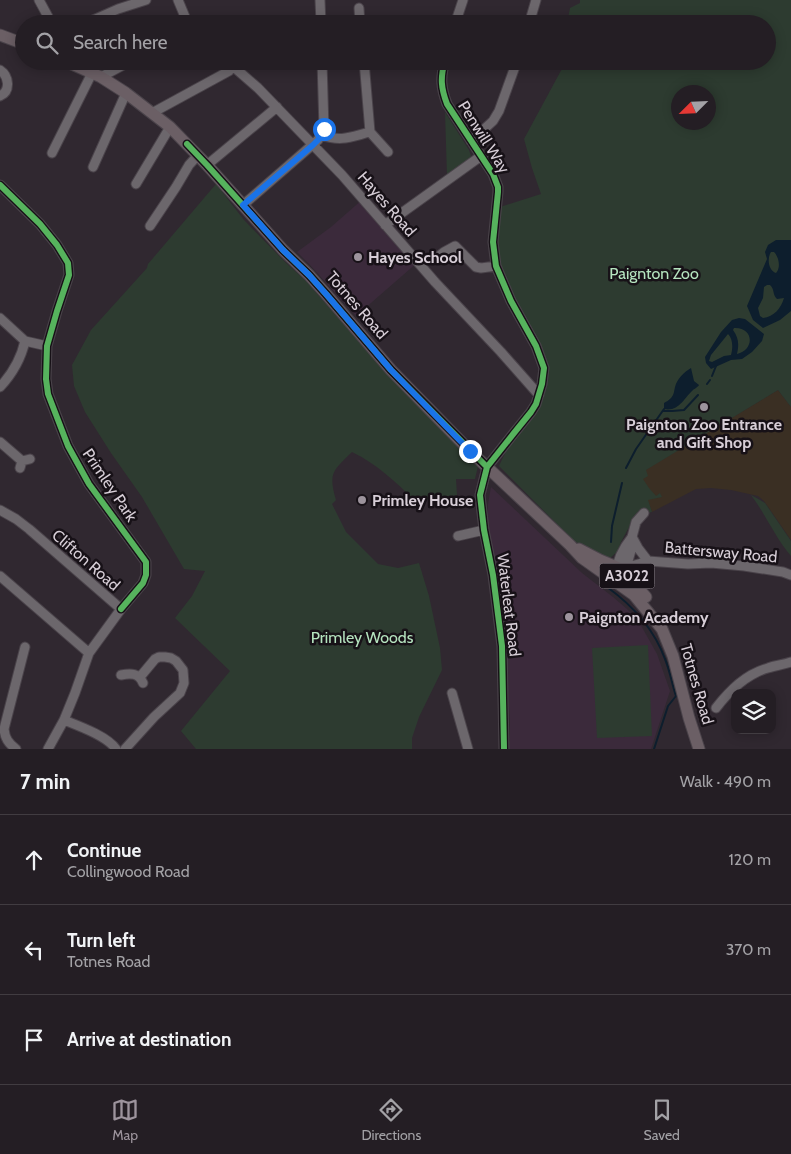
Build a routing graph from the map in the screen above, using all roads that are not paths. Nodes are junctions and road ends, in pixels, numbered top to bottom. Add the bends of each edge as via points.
1 (39, 0) edge
2 (146, 0) edge
3 (178, 0) edge
4 (320, 0) edge
5 (463, 0) edge
6 (536, 0) edge
7 (359, 8) dead end
8 (47, 15) edge
9 (104, 15) edge
10 (184, 15) edge
11 (321, 15) edge
12 (359, 15) edge
13 (458, 15) edge
14 (532, 15) edge
15 (0, 35) edge
16 (15, 41) edge
17 (0, 70) edge
18 (86, 70) edge
19 (109, 70) edge
20 (228, 70) edge
21 (237, 70) edge
22 (322, 70) edge
23 (365, 70) edge
24 (443, 70) edge
25 (514, 70) edge
26 (97, 75) junction
27 (126, 93) junction
28 (0, 96) edge
29 (277, 107) junction
30 (152, 113) junction
31 (170, 127) junction
32 (370, 132) junction
33 (321, 134) junction
34 (471, 141) junction
35 (313, 145) junction
36 (388, 152) dead end
37 (52, 153) dead end
38 (198, 156) junction
39 (481, 156) junction
40 (206, 164) junction
41 (92, 167) dead end
42 (136, 184) dead end
43 (0, 185) edge
44 (243, 205) junction
45 (385, 225) junction
46 (150, 226) dead end
47 (440, 256) dead end
48 (496, 266) junction
49 (0, 318) edge
50 (25, 341) junction
51 (47, 346) junction
52 (0, 387) edge
53 (538, 395) junction
54 (0, 442) edge
55 (24, 463) dead end
56 (487, 467) junction
57 (0, 510) edge
58 (644, 513) dead end
59 (484, 530) junction
60 (458, 536) dead end
61 (632, 537) junction
62 (648, 561) junction
63 (617, 575) junction
64 (791, 575) edge
65 (0, 576) edge
66 (121, 609) junction
67 (25, 647) dead end
68 (90, 653) junction
69 (791, 662) edge
70 (121, 675) dead end
71 (452, 693) dead end
72 (716, 708) dead end
73 (64, 720) junction
74 (16, 749) edge
75 (48, 749) edge
76 (116, 749) edge
77 (125, 749) edge
78 (468, 749) edge
79 (504, 749) edge
80 (699, 749) edge

1 - 8 street
2 - 9 street
3 - 10 street
4 - 11 street
5 - 13 street
6 - 14 street
7 - 12 street
15 - 16 main road
17 - 28 street via 8,83
18 - 26 main road, Totnes Road / A3022
19 - 26 street
20 - 30 street
21 - 29 street, Hayes Road
22 - 33 street via 324,129
23 - 32 street
24 - 34 street, Penwill Way via 442,93
25 - 34 street via 499,111
26 - 27 main road, Totnes Road / A3022
26 - 37 street
27 - 30 main road, Totnes Road / A3022
27 - 41 street
29 - 35 street, Hayes Road
29 - 40 street
30 - 31 main road, Totnes Road / A3022
31 - 38 main road, Totnes Road / A3022
31 - 42 street
32 - 33 street via 342,139
32 - 36 street
33 - 35 street
34 - 39 street, Penwill Way
35 - 44 street
35 - 45 street, Hayes Road
38 - 40 main road, Totnes Road / A3022
38 - 46 street
39 - 45 street
39 - 48 street, Penwill Way via 498,187 493,242
40 - 44 main road, Totnes Road / A3022
43 - 51 street, Primley Park via 40,224 68,263 69,275
44 - 56 main road, Totnes Road / A3022 via 391,370
45 - 53 street, Hayes Road
47 - 48 street via 455,246 476,267
48 - 53 street, Penwill Way via 544,368
49 - 50 street
50 - 51 street
50 - 52 street via 15,369
51 - 66 street, Primley Park via 48,394 68,446 89,484 146,562 143,583
53 - 56 street via 532,412
54 - 55 street
56 - 59 street, Waterleat Road via 480,495
56 - 63 main road, Totnes Road / A3022 via 582,558
57 - 66 street, Clifton Road via 29,529
58 - 61 street via 636,522
59 - 60 street
59 - 79 street, Waterleat Road via 502,646
61 - 62 street, Battersway Road
61 - 63 street via 624,548
62 - 63 street, Battersway Road
62 - 64 street, Battersway Road via 744,566
63 - 80 main road, Totnes Road / A3022 via 662,629 673,656
65 - 68 street
66 - 68 street, Clifton Road
67 - 74 street via 4,729 8,742
68 - 73 street, Clifton Road
69 - 72 street via 752,674
70 - 77 street via 132,674 141,680 155,659 165,657 176,661 183,670 184,683 180,692
71 - 78 street
73 - 75 street, Clifton Road
73 - 76 street via 92,732

